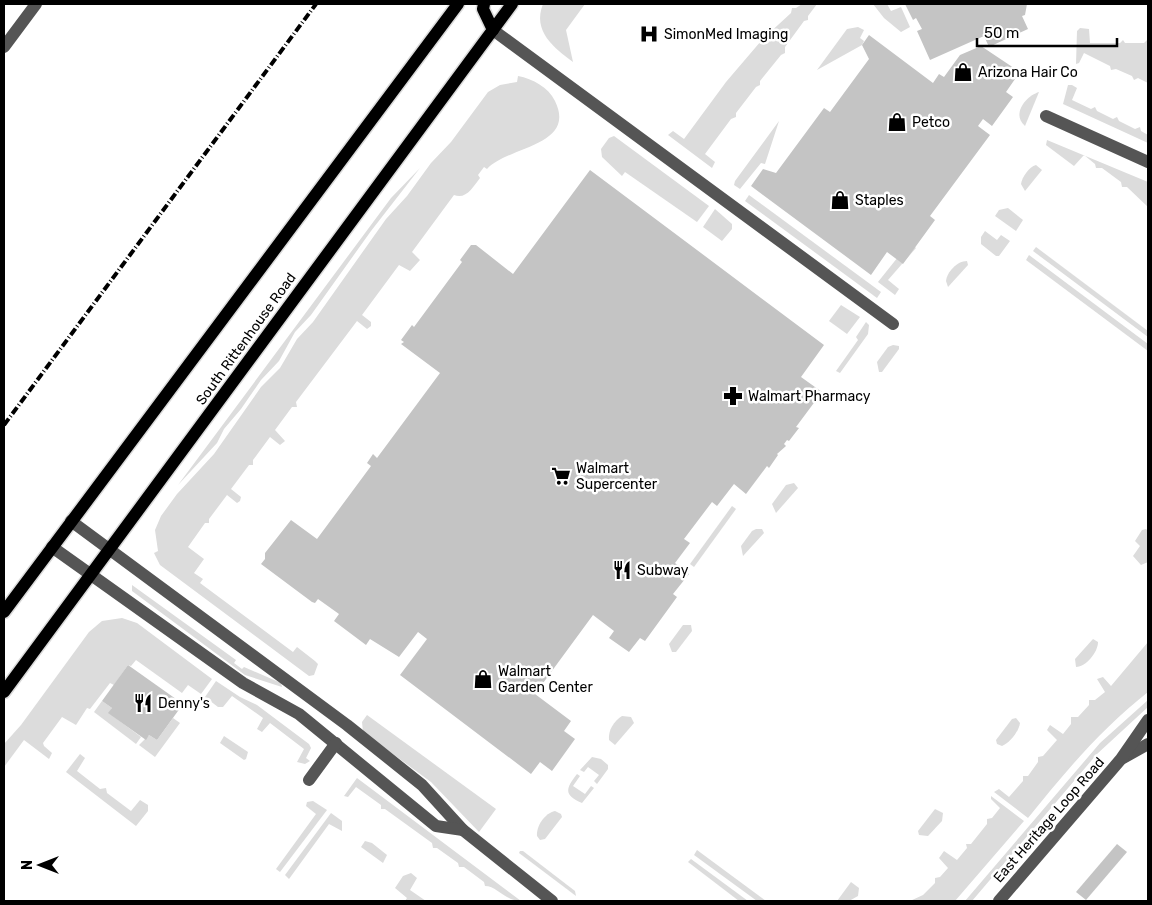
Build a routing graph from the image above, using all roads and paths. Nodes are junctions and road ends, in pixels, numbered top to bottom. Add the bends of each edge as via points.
1 (36, 4) edge
2 (458, 4) edge
3 (484, 4) edge
4 (512, 4) edge
5 (493, 30) junction
6 (4, 47) edge
7 (1046, 116) dead end
8 (1148, 162) edge
9 (893, 324) dead end
10 (72, 520) junction
11 (52, 547) junction
12 (110, 549) junction
13 (91, 575) junction
14 (4, 612) edge
15 (4, 692) edge
16 (1148, 720) edge
17 (336, 743) junction
18 (1148, 744) edge
19 (1121, 759) junction
20 (309, 780) dead end
21 (463, 830) junction
22 (552, 901) edge
23 (999, 901) edge

1 - 6 street
2 - 10 main road
3 - 5 main road via 483,9
4 - 5 main road, South Rittenhouse Road
5 - 9 street
5 - 12 main road, South Rittenhouse Road
7 - 8 street
10 - 11 main road
10 - 12 street
11 - 13 street
11 - 14 main road
12 - 13 main road, South Rittenhouse Road
12 - 21 street via 302,690 415,779
13 - 15 main road, South Rittenhouse Road
13 - 17 street via 243,683 299,714
16 - 19 street, East Heritage Loop Road
17 - 20 street
17 - 21 street via 436,826
18 - 19 street, East Heritage Loop Road
19 - 23 street, East Heritage Loop Road
21 - 22 street

